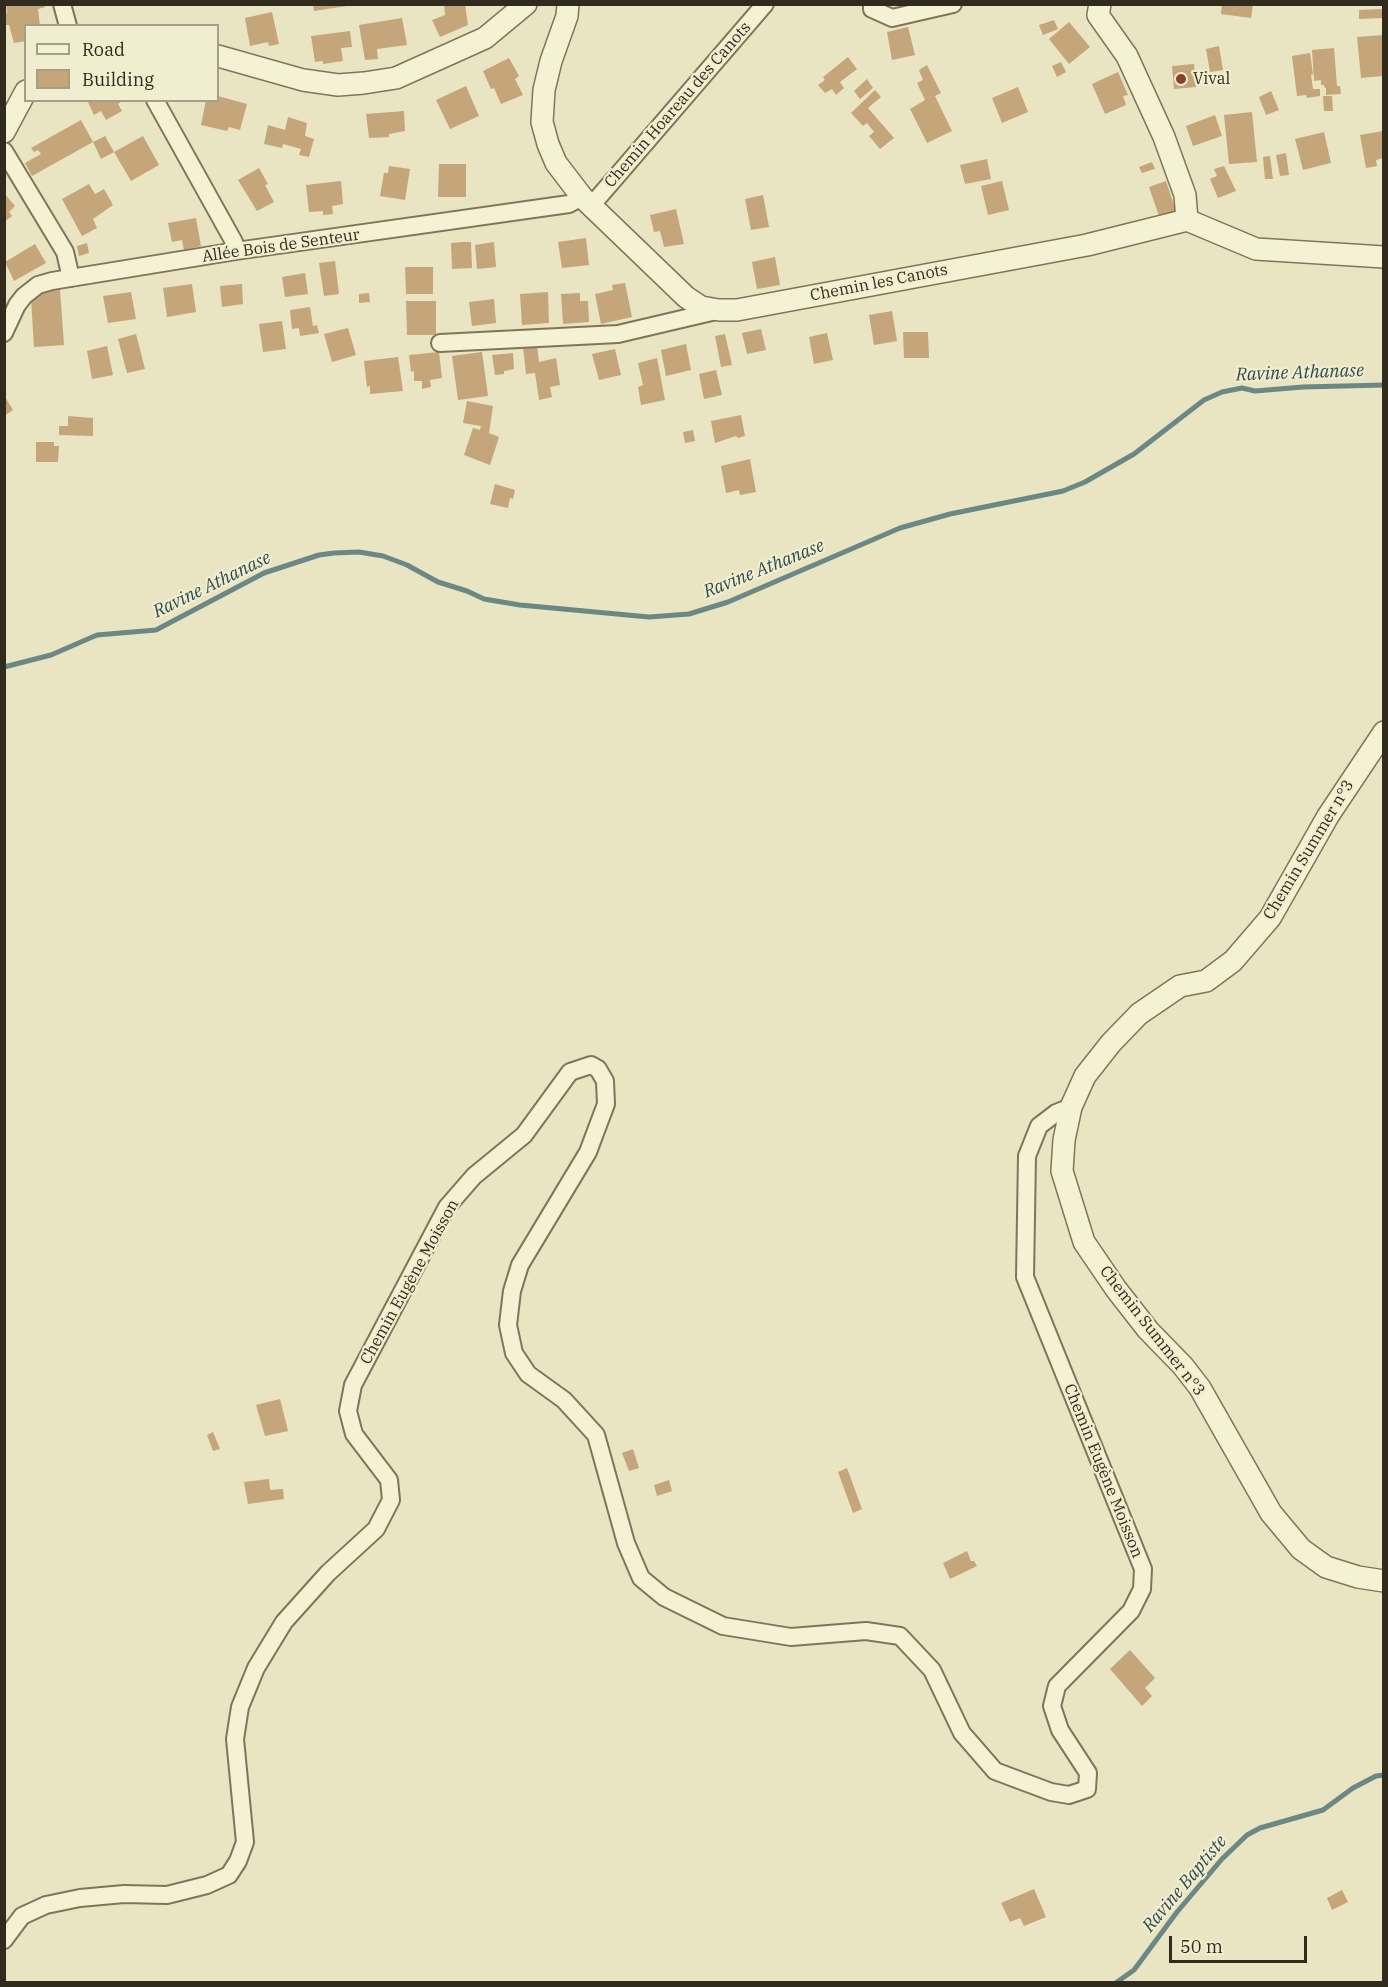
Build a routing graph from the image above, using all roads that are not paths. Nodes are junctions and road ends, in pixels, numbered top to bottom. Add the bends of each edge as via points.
1 (62, 4) edge
2 (526, 4) edge
3 (568, 4) edge
4 (765, 4) edge
5 (872, 4) edge
6 (953, 4) edge
7 (1095, 6) edge
8 (67, 24) edge
9 (219, 56) edge
10 (24, 95) edge
11 (156, 102) edge
12 (4, 132) edge
13 (4, 151) edge
14 (586, 201) junction
15 (1187, 220) junction
16 (236, 251) junction
17 (1383, 257) edge
18 (71, 278) junction
19 (719, 310) junction
20 (4, 333) edge
21 (440, 343) dead end
22 (1383, 732) edge
23 (1071, 1107) junction
24 (1383, 1581) edge
25 (4, 1940) edge

1 - 8 street
2 - 9 street via 485,38 396,78 338,85 303,80
3 - 14 street, Chemin les Canots via 544,90 542,122 556,163
4 - 14 street, Chemin Hoareau des Canots
5 - 6 street via 872,9 892,18
7 - 15 street via 1127,56 1164,137 1185,195
10 - 12 street
11 - 16 street
13 - 18 street via 65,252
14 - 16 street, Allée Bois de Senteur
14 - 19 street, Chemin les Canots via 686,297 701,307
15 - 17 street via 1256,249
15 - 19 street, Chemin les Canots via 1087,245 737,310
16 - 18 street, Allée Bois de Senteur
18 - 20 street, Allée Bois de Senteur via 38,285 24,296
19 - 21 street via 618,334
22 - 23 street, Chemin Summer n°3 via 1328,816 1270,918 1224,968 1206,981 1180,986 1139,1014 1085,1076
23 - 24 street, Chemin Summer n°3 via 1062,1171 1084,1242 1148,1330 1200,1388 1271,1513 1300,1549 1326,1566
23 - 25 street, Chemin Eugène Moisson via 1039,1126 1027,1156 1025,1276 1143,1569 1142,1589 1131,1611 1057,1686 1052,1706 1060,1730 1088,1773 1087,1789 1069,1795 1051,1792 996,1771 962,1733 932,1670 900,1636 866,1631 791,1637 723,1626 664,1597 641,1578 626,1543 596,1435 564,1400 528,1374 514,1353 508,1325 520,1264 588,1152 606,1104 605,1081 591,1065 570,1071 524,1135 474,1176 447,1207 353,1385 348,1411 354,1434 389,1480 391,1500 376,1529 328,1572 284,1622 256,1668 240,1707 235,1739 245,1842 229,1875 167,1895 124,1894 46,1905 22,1916

